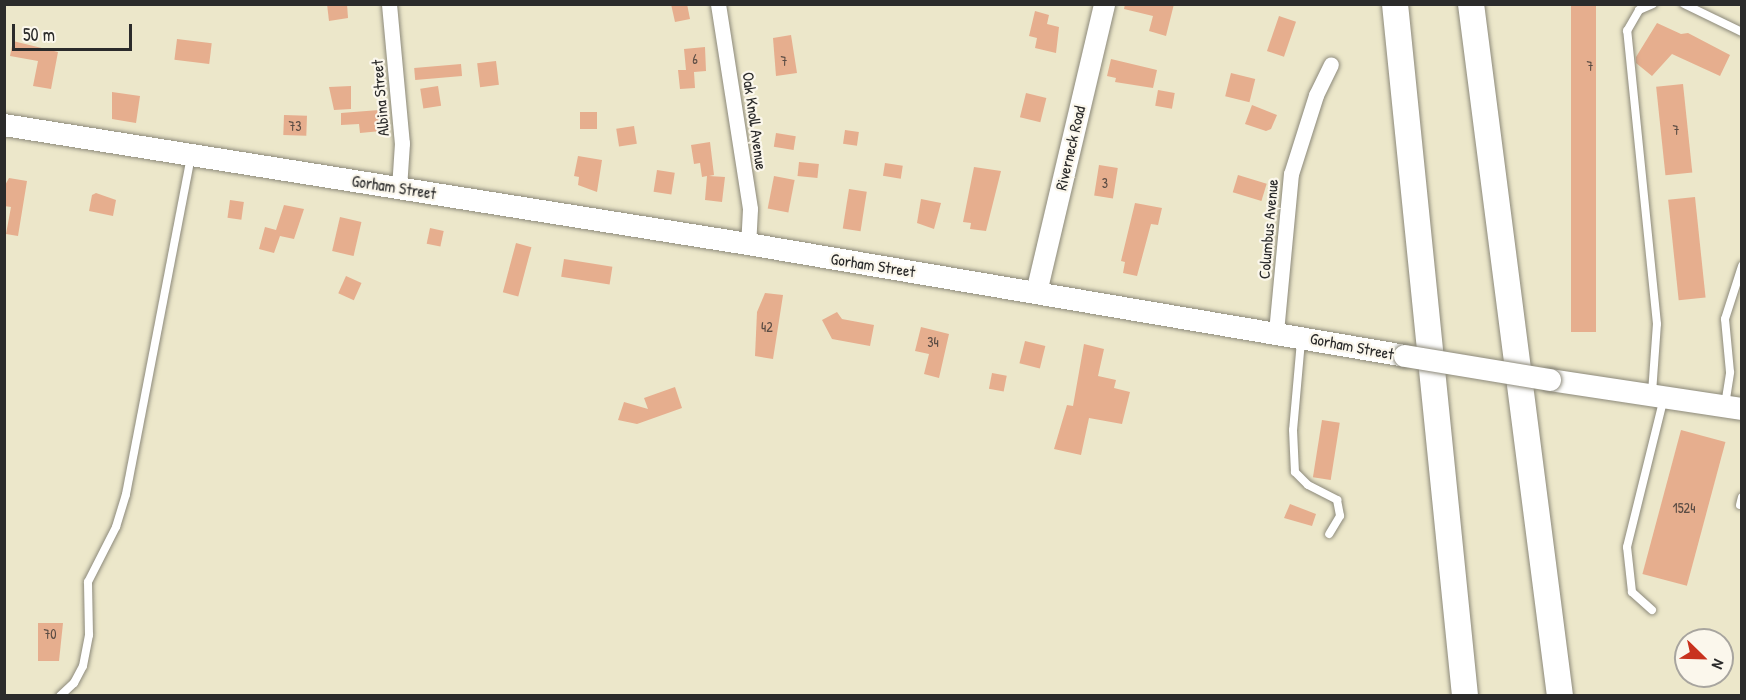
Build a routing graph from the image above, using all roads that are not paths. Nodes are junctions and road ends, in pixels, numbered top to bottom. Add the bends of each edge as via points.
1 (389, 4) edge
2 (718, 4) edge
3 (1104, 4) edge
4 (1395, 4) edge
5 (1471, 4) edge
6 (1653, 4) edge
7 (1684, 4) edge
8 (1742, 32) edge
9 (1331, 64) dead end
10 (4, 125) edge
11 (192, 154) junction
12 (399, 188) junction
13 (748, 244) junction
14 (1742, 266) edge
15 (1036, 292) junction
16 (1276, 332) junction
17 (1302, 337) junction
18 (1658, 395) junction
19 (1733, 408) edge
20 (1329, 534) dead end
21 (1652, 610) dead end
22 (60, 696) edge
23 (1465, 696) edge
24 (1560, 696) edge

1 - 12 street, Albina Street via 402,143
2 - 13 street, Oak Knoll Avenue via 750,209
3 - 15 main road, Riverneck Road
4 - 23 highway
5 - 24 highway
6 - 18 lane via 1638,10 1627,31 1657,324
7 - 8 lane
9 - 16 street, Columbus Avenue via 1316,95 1291,174
10 - 11 main road, Gorham Street
11 - 12 main road, Gorham Street
11 - 22 lane via 126,494 116,527 88,582 89,634 83,666 74,683
12 - 13 main road, Gorham Street
13 - 15 main road, Gorham Street
14 - 19 lane via 1725,319
15 - 16 main road, Gorham Street
16 - 17 main road, Gorham Street
17 - 18 main road, Gorham Street, bridge via 1405,357
17 - 20 lane via 1293,430 1295,472 1308,485 1337,500 1340,516
18 - 19 main road, Gorham Street
18 - 21 lane via 1627,547 1632,592

